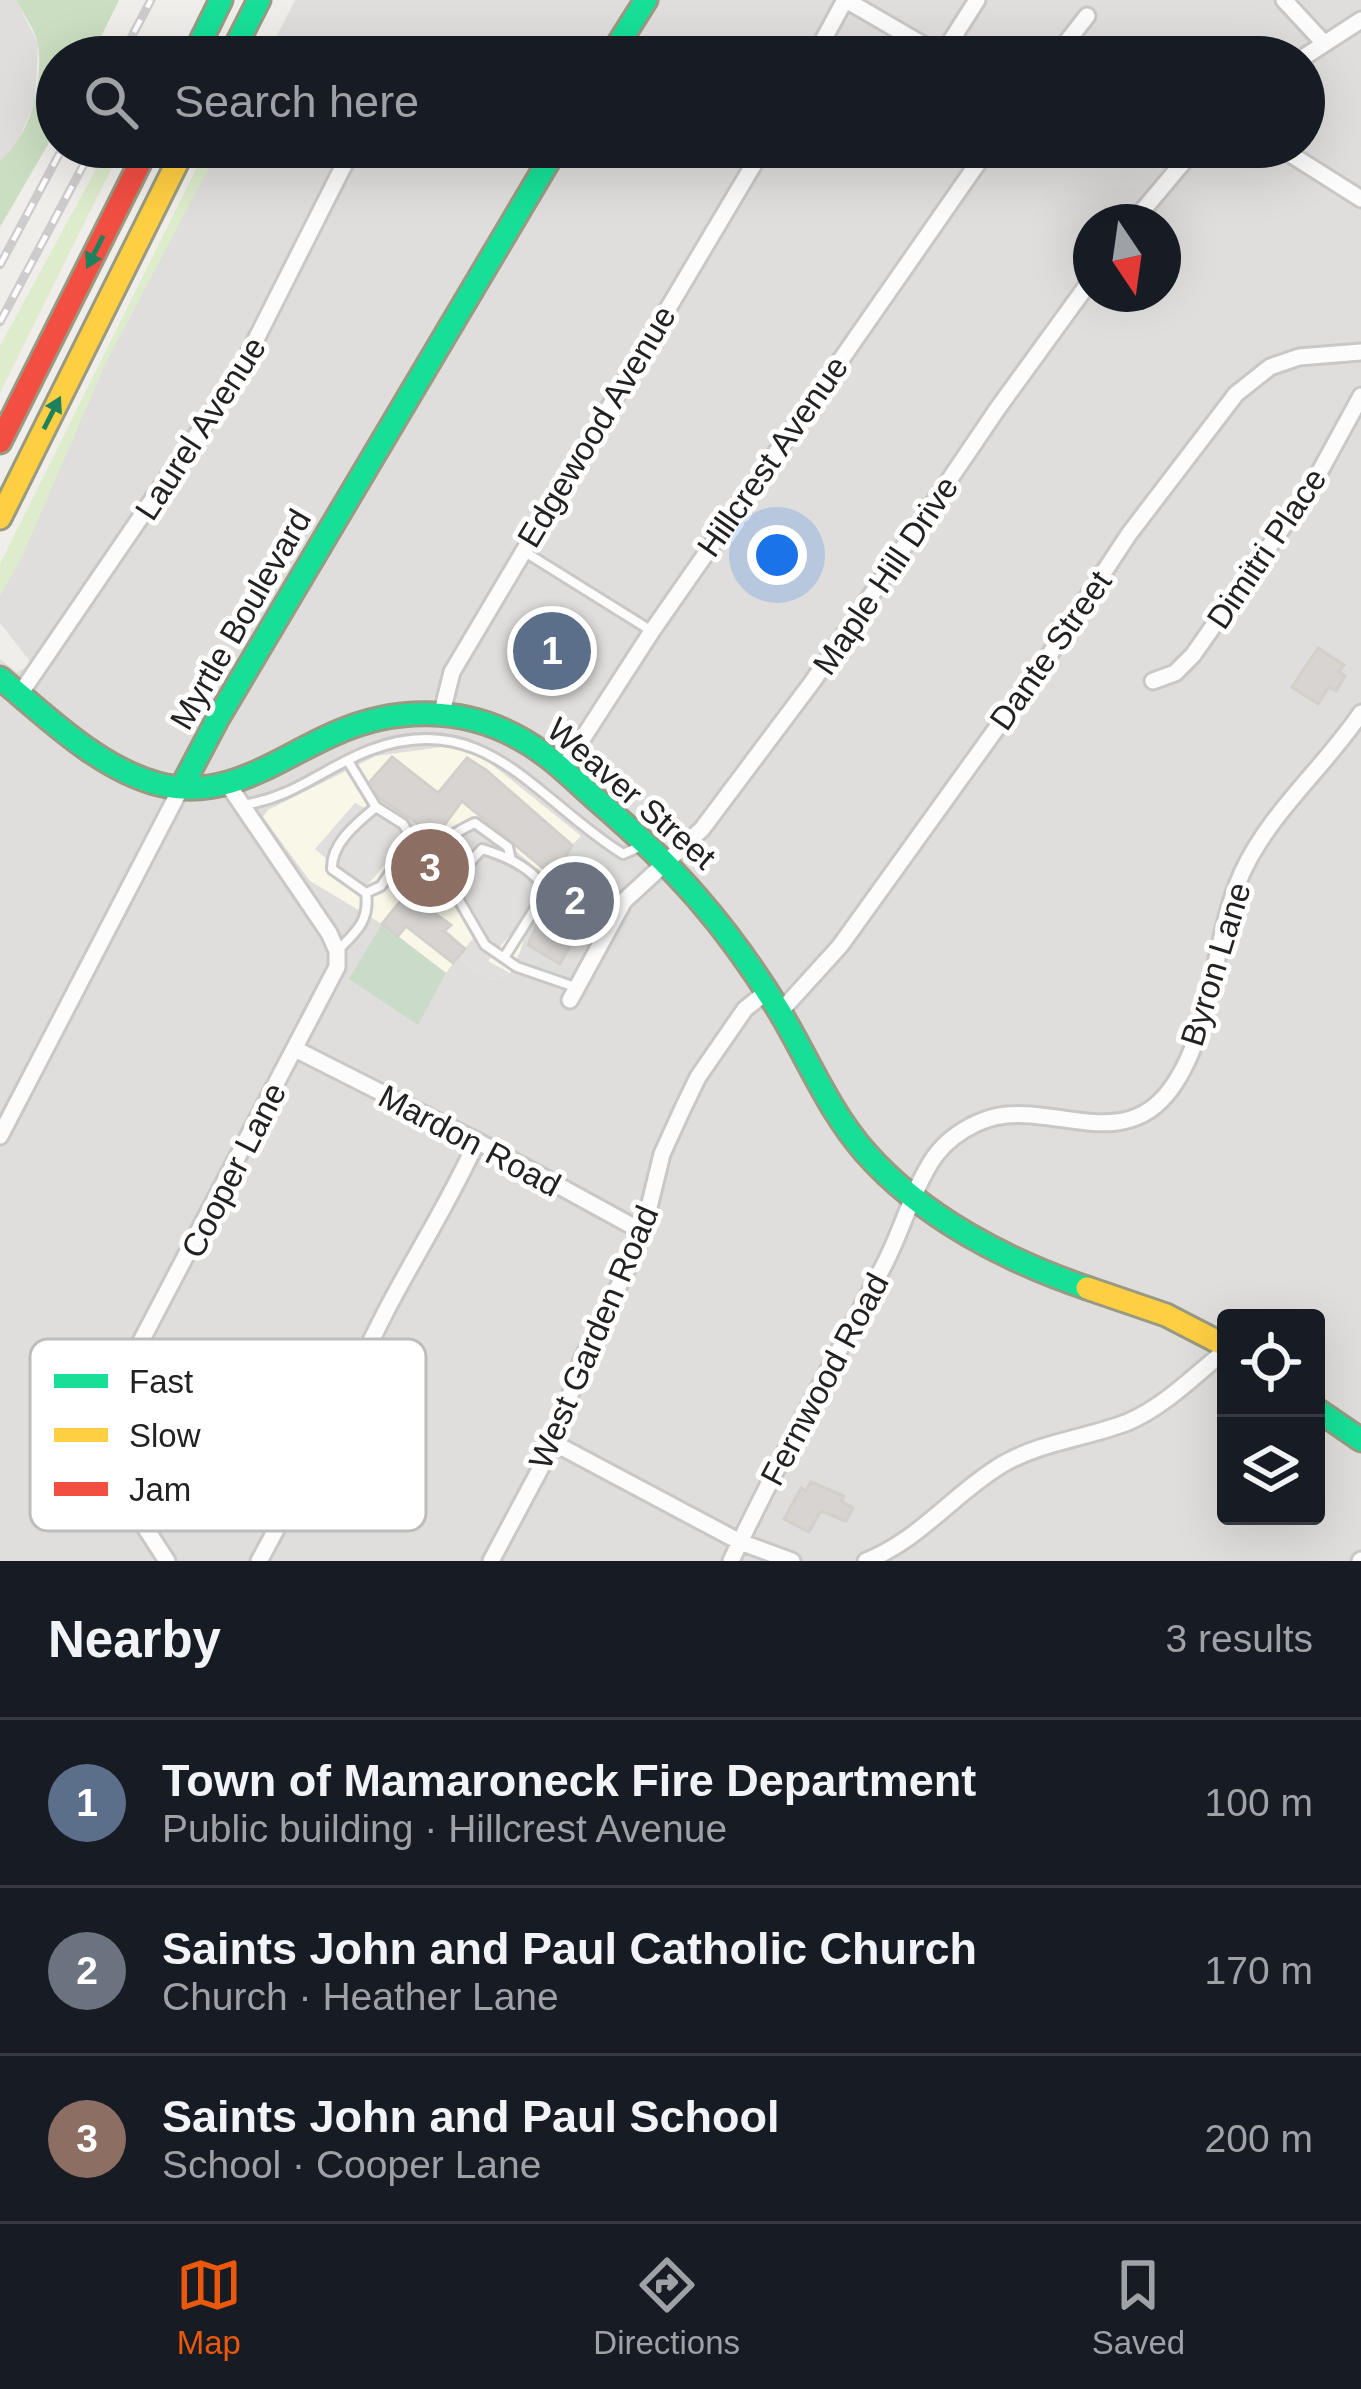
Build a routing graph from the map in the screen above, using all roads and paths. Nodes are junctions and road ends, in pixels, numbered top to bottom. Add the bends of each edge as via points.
1 (221, 0) edge
2 (259, 0) edge
3 (646, 0) edge
4 (846, 0) edge
5 (976, 0) edge
6 (1284, 0) edge
7 (1087, 16) dead end
8 (1361, 20) edge
9 (203, 36) edge
10 (241, 36) edge
11 (627, 36) edge
12 (826, 36) edge
13 (908, 36) edge
14 (955, 36) edge
15 (1071, 36) edge
16 (1317, 36) edge
17 (1325, 41) edge
18 (137, 168) edge
19 (175, 168) edge
20 (342, 168) edge
21 (545, 168) edge
22 (751, 168) edge
23 (974, 168) edge
24 (1178, 168) edge
25 (1312, 168) edge
26 (1361, 199) edge
27 (1148, 204) edge
28 (1073, 305) edge
29 (1361, 352) edge
30 (1361, 396) edge
31 (0, 442) edge
32 (0, 518) edge
33 (523, 550) junction
34 (652, 631) junction
35 (0, 679) edge
36 (1153, 681) dead end
37 (20, 694) junction
38 (442, 712) junction
39 (1361, 713) edge
40 (348, 761) junction
41 (562, 769) junction
42 (181, 788) junction
43 (236, 795) junction
44 (376, 807) junction
45 (413, 840) junction
46 (647, 843) junction
47 (511, 860) junction
48 (667, 860) junction
49 (366, 893) junction
50 (338, 951) junction
51 (505, 956) junction
52 (765, 993) junction
53 (573, 994) joint
54 (780, 1012) junction
55 (295, 1049) junction
56 (0, 1136) edge
57 (477, 1141) junction
58 (915, 1196) junction
59 (643, 1232) junction
60 (144, 1339) edge
61 (373, 1339) edge
62 (1217, 1343) edge
63 (1217, 1356) edge
64 (1325, 1415) edge
65 (1361, 1440) edge
66 (554, 1443) junction
67 (148, 1531) edge
68 (276, 1531) edge
69 (740, 1542) junction
70 (167, 1561) edge
71 (259, 1561) edge
72 (491, 1561) edge
73 (730, 1561) edge
74 (792, 1561) edge
75 (866, 1561) edge

1 - 9 main road
2 - 10 main road
3 - 11 main road
4 - 12 street
4 - 13 street
5 - 14 street
6 - 16 street
7 - 15 street
8 - 17 street
18 -> 31 main road
32 -> 19 main road
20 - 37 street, Laurel Avenue via 239,374
21 - 42 main road, Myrtle Boulevard
22 - 33 street, Edgewood Avenue
23 - 34 street, Hillcrest Avenue
24 - 27 street
25 - 26 street
28 - 48 street, Maple Hill Drive via 813,681 702,829
29 - 54 street, Dante Street via 1299,357 1270,367 1236,394 840,946
30 - 36 street, Dimitri Place via 1313,484 1193,655
33 - 34 lane
33 - 38 street, Edgewood Avenue via 452,672
34 - 41 street, Hillcrest Avenue
35 - 37 main road, Weaver Street
37 - 42 main road, Weaver Street via 112,762
38 - 41 main road, Weaver Street via 514,735
38 - 43 main road, Weaver Street via 358,724
39 - 58 street, Byron Lane via 1244,869 1197,1030 1162,1100 1099,1126 1023,1114 981,1120 950,1138
40 - 43 lane via 275,800
40 - 44 lane
40 - 46 lane via 417,739 467,743 623,854
41 - 46 main road, Weaver Street
42 - 43 main road, Weaver Street
42 - 56 street, Myrtle Boulevard
43 - 50 street
44 - 45 lane
44 - 49 lane via 332,855 332,869
45 - 47 lane via 439,843 476,824 508,847
45 - 49 lane via 381,886
46 - 48 main road, Weaver Street
47 - 51 lane via 546,892
47 - 51 lane via 482,849 452,882 485,945
48 - 52 main road, Weaver Street via 743,953
48 - 53 street, Maple Hill Drive via 624,901
49 - 50 lane via 362,927
50 - 55 street, Cooper Lane
51 - 53 lane
52 - 54 main road, Weaver Street
52 - 59 street, West Garden Road via 745,1009 682,1108
54 - 58 main road, Weaver Street via 846,1126
55 - 57 street, Mardon Road
55 - 60 street, Cooper Lane
57 - 59 street, Mardon Road
57 - 61 street
58 - 62 main road, Weaver Street via 1016,1260 1169,1314
58 - 69 street, Fernwood Road
59 - 66 street, West Garden Road via 581,1362
63 - 75 street via 1131,1420 1008,1461 892,1551
64 - 65 main road
66 - 69 street
66 - 72 street, West Garden Road
67 - 70 street, Cooper Lane
68 - 71 street
69 - 73 street, Fernwood Road
69 - 74 street

